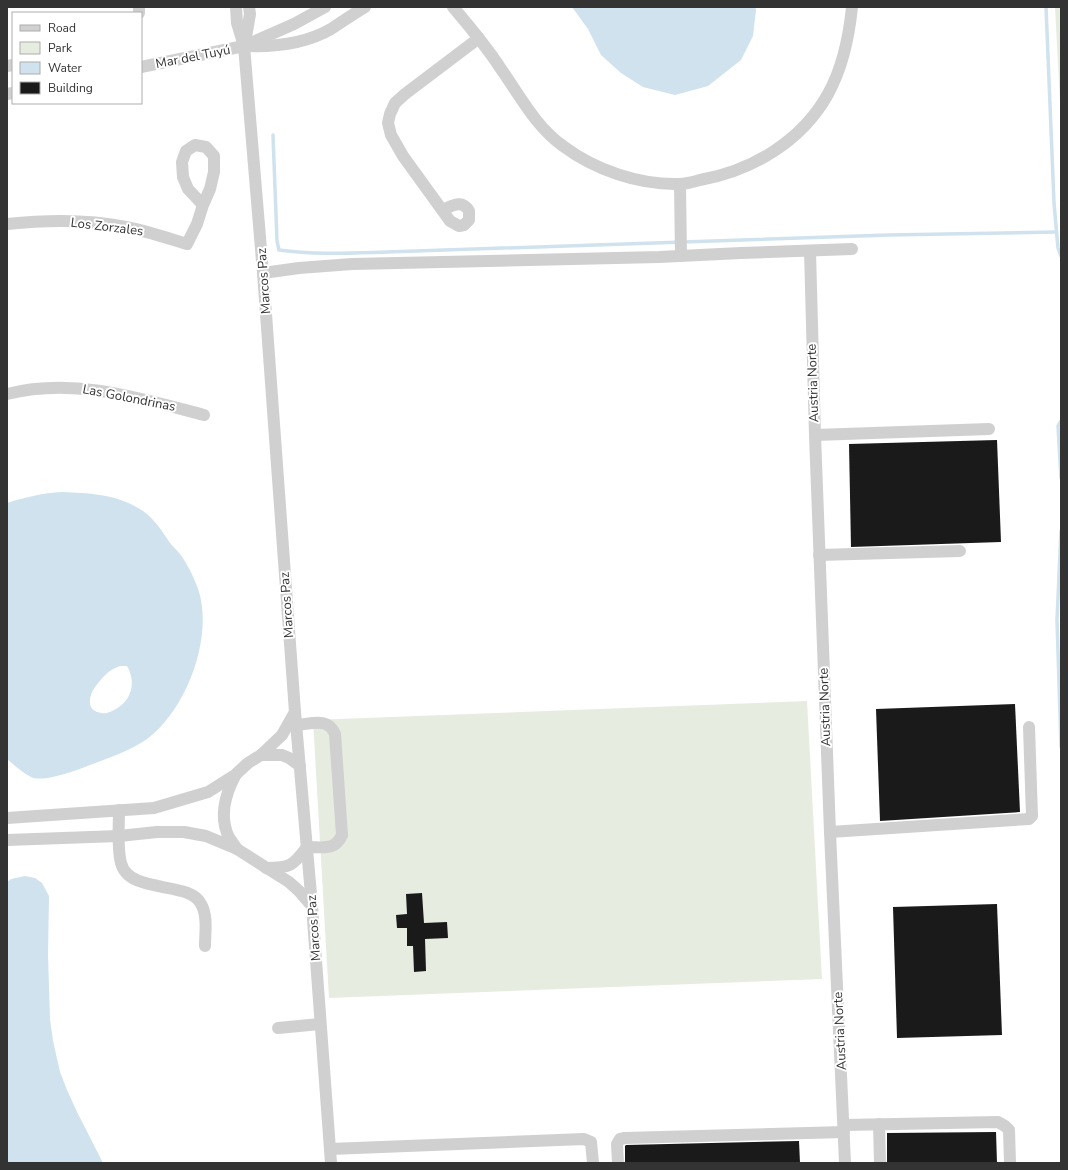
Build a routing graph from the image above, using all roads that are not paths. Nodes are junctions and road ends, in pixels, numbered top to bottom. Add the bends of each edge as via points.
1 (236, 7) edge
2 (250, 7) edge
3 (325, 7) edge
4 (364, 7) edge
5 (453, 7) edge
6 (852, 7) edge
7 (478, 38) junction
8 (244, 46) junction
9 (142, 67) edge
10 (680, 184) junction
11 (203, 204) dead end
12 (442, 210) dead end
13 (7, 224) edge
14 (852, 249) dead end
15 (810, 251) junction
16 (680, 253) junction
17 (263, 273) junction
18 (7, 394) edge
19 (204, 415) dead end
20 (990, 430) dead end
21 (815, 435) junction
22 (960, 551) dead end
23 (819, 555) junction
24 (295, 712) junction
25 (296, 725) junction
26 (1029, 727) dead end
27 (261, 755) junction
28 (300, 766) junction
29 (236, 774) junction
30 (119, 810) junction
31 (7, 818) edge
32 (830, 832) junction
33 (119, 836) junction
34 (7, 840) edge
35 (307, 847) junction
36 (237, 849) junction
37 (266, 868) junction
38 (312, 906) junction
39 (204, 946) dead end
40 (320, 1024) junction
41 (278, 1028) dead end
42 (879, 1124) junction
43 (844, 1129) junction
44 (330, 1149) junction
45 (331, 1163) edge
46 (593, 1163) edge
47 (618, 1163) edge
48 (845, 1163) edge
49 (880, 1163) edge
50 (1010, 1163) edge

1 - 8 street via 237,23
2 - 8 street
3 - 8 street
4 - 8 street via 331,29 297,42 269,47
5 - 7 street
6 - 10 street via 839,71 828,94 803,126 772,153 734,172
7 - 10 street via 546,132 563,146 585,160 630,178
7 - 12 street via 404,94 395,104 388,123 391,135 403,156
8 - 9 street, Mar del Tuyú
8 - 17 street, Marcos Paz
10 - 16 street
11 - 13 street, Los Zorzales via 187,244 149,232 106,224
14 - 15 street
15 - 16 street
15 - 21 street, Austria Norte
16 - 17 street via 352,264
17 - 24 street, Marcos Paz
18 - 19 street, Las Golondrinas via 20,390 47,388 91,389 118,393
20 - 21 street
21 - 23 street, Austria Norte
22 - 23 street
23 - 32 street, Austria Norte
24 - 25 street, Marcos Paz
24 - 27 street via 282,735
25 - 28 street, Marcos Paz
25 - 35 street via 323,722 333,728 335,734 342,835 334,846
26 - 32 street via 1032,816 1028,819
27 - 28 street via 282,755
27 - 29 street
28 - 35 street, Marcos Paz
29 - 30 street via 208,792 154,808
29 - 36 street via 229,787 225,824
30 - 31 street
30 - 33 street
32 - 43 street, Austria Norte
33 - 34 street
33 - 36 street via 184,832 206,836
33 - 39 street via 121,863 129,876 143,883 188,893 201,902 205,919
35 - 37 street via 292,864 283,868
35 - 38 street, Marcos Paz
36 - 37 street
37 - 38 street via 299,890
38 - 40 street, Marcos Paz
40 - 41 street
40 - 44 street, Marcos Paz
42 - 43 street
42 - 49 street
42 - 50 street via 998,1122 1009,1130
43 - 47 street via 625,1138 620,1139 617,1144
43 - 48 street, Austria Norte
44 - 45 street, Marcos Paz
44 - 46 street via 584,1139 591,1142

